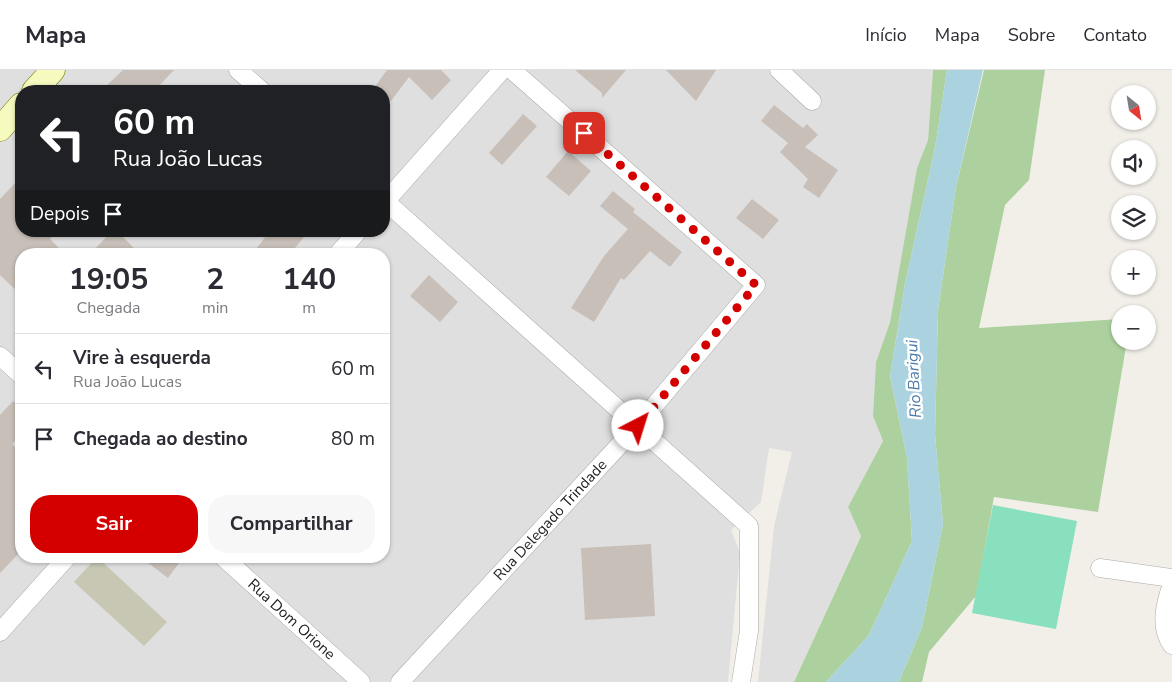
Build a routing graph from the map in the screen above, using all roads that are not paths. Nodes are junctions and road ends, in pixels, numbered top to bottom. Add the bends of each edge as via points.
1 (53, 70) edge
2 (238, 70) edge
3 (502, 70) edge
4 (512, 70) edge
5 (779, 70) edge
6 (39, 85) edge
7 (255, 85) edge
8 (812, 101) dead end
9 (15, 112) edge
10 (0, 129) edge
11 (390, 194) edge
12 (390, 206) edge
13 (353, 237) edge
14 (343, 248) edge
15 (0, 356) edge
16 (15, 370) edge
17 (638, 426) junction
18 (62, 563) edge
19 (230, 563) edge
20 (1100, 568) dead end
21 (1172, 578) edge
22 (1172, 584) edge
23 (0, 632) edge
24 (1172, 645) edge
25 (361, 682) edge
26 (400, 682) edge
27 (741, 682) edge

1 - 6 main road
2 - 7 street
3 - 11 street
4 - 17 street, Rua Delegado Trindade via 756,285
5 - 8 street
9 - 10 main road
12 - 17 street
13 - 14 street
15 - 16 street
17 - 26 street, Rua Delegado Trindade
17 - 27 street via 749,526 748,631
18 - 23 street
19 - 25 street, Rua Dom Orione
20 - 21 street
22 - 24 street via 1164,614 1165,630

